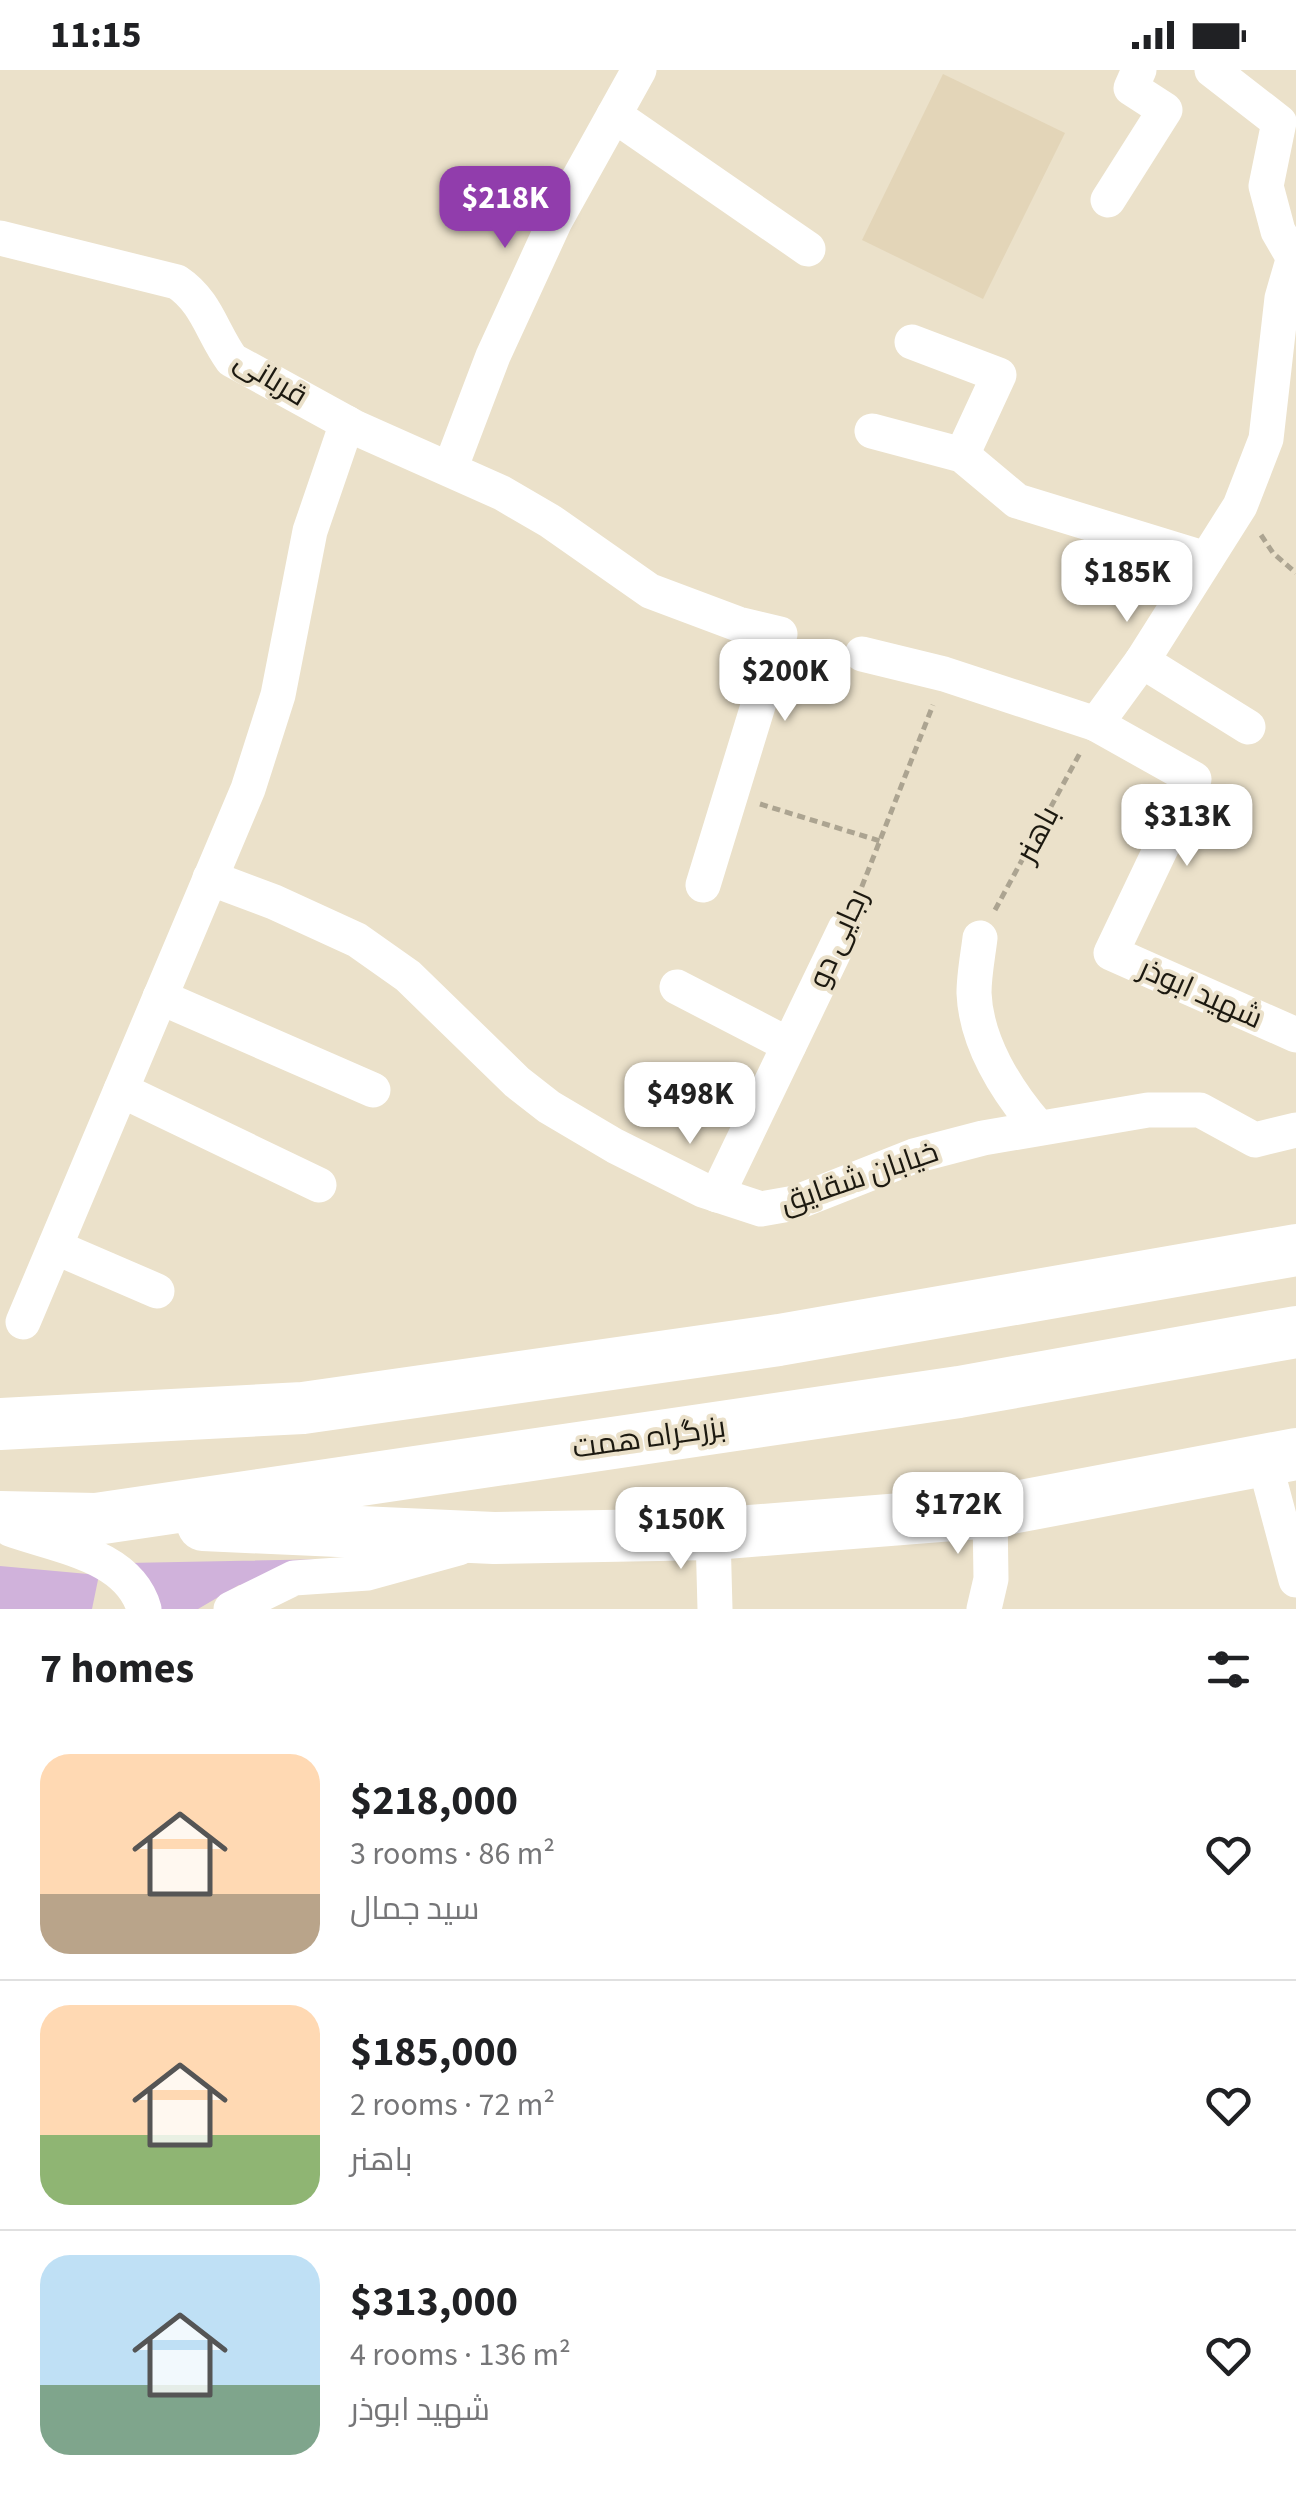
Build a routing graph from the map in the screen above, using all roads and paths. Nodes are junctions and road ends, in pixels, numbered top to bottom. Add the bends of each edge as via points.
1 (639, 70) edge
2 (1139, 70) edge
3 (1212, 70) edge
4 (1288, 110) edge
5 (614, 116) junction
6 (1108, 200) dead end
7 (0, 238) edge
8 (808, 249) dead end
9 (1294, 261) edge
10 (912, 342) dead end
11 (346, 422) junction
12 (872, 431) dead end
13 (962, 455) junction
14 (450, 469) junction
15 (1240, 506) junction
16 (1206, 559) junction
17 (1296, 573) edge
18 (862, 654) dead end
19 (1142, 661) junction
20 (944, 674) junction
21 (1096, 724) junction
22 (1248, 726) dead end
23 (728, 795) junction
24 (880, 841) junction
25 (210, 878) junction
26 (702, 884) dead end
27 (844, 928) joint
28 (980, 938) joint
29 (677, 987) dead end
30 (160, 997) junction
31 (1296, 1035) edge
32 (789, 1045) junction
33 (121, 1090) junction
34 (373, 1090) dead end
35 (1037, 1126) junction
36 (1296, 1130) edge
37 (319, 1185) dead end
38 (717, 1196) junction
39 (55, 1247) junction
40 (1296, 1250) edge
41 (157, 1291) dead end
42 (23, 1322) dead end
43 (1296, 1332) edge
44 (0, 1424) edge
45 (1280, 1457) edge
46 (990, 1512) junction
47 (0, 1517) edge
48 (96, 1520) junction
49 (0, 1526) edge
50 (713, 1534) junction
51 (494, 1538) junction
52 (1296, 1580) edge
53 (144, 1609) edge
54 (231, 1609) edge
55 (714, 1609) edge
56 (984, 1609) edge

1 - 5 street
2 - 6 street via 1132,88 1165,110
3 - 4 street
4 - 9 street via 1266,186
5 - 8 street
5 - 14 street via 547,238
7 - 11 street, قربانی via 177,282 203,306 232,360
9 - 15 street via 1280,316 1266,439
10 - 13 street via 999,375
11 - 14 street, قربانی
11 - 25 street via 310,531 278,695
12 - 13 street
13 - 16 street via 1017,501
14 - 23 street, قربانی via 550,520 650,592 780,634
15 - 16 street
15 - 17 path
16 - 19 street
18 - 20 street
19 - 21 street
19 - 22 street
20 - 21 street
20 - 24 path, رجایی دو
21 - 28 path, باهنر
21 - 31 street, شهید ابوذر via 1194,778 1110,953
23 - 24 path
23 - 26 street
24 - 27 path, رجایی دو
25 - 30 street
25 - 38 street, خیابان شقایق via 357,940 408,976 549,1107
27 - 32 street, رجایی دو
28 - 35 street via 974,994 988,1051
29 - 32 street
30 - 33 street
30 - 34 street
32 - 38 street, رجایی دو
33 - 37 street
33 - 39 street
35 - 36 street, خیابان شقایق via 1148,1110 1200,1110 1255,1140
35 - 38 street, خیابان شقایق via 914,1156 795,1203 761,1209
39 - 41 street
39 - 42 street
40 - 44 highway via 779,1340 303,1408
43 - 48 highway, بزرگراه همت via 959,1392
45 - 46 highway
45 - 52 street
46 - 50 highway
46 - 56 street via 991,1579
47 - 48 highway, بزرگراه همت
48 - 51 highway
49 - 53 street via 113,1564 136,1588
50 - 51 highway
50 - 55 street
51 - 54 street via 368,1573 294,1578

